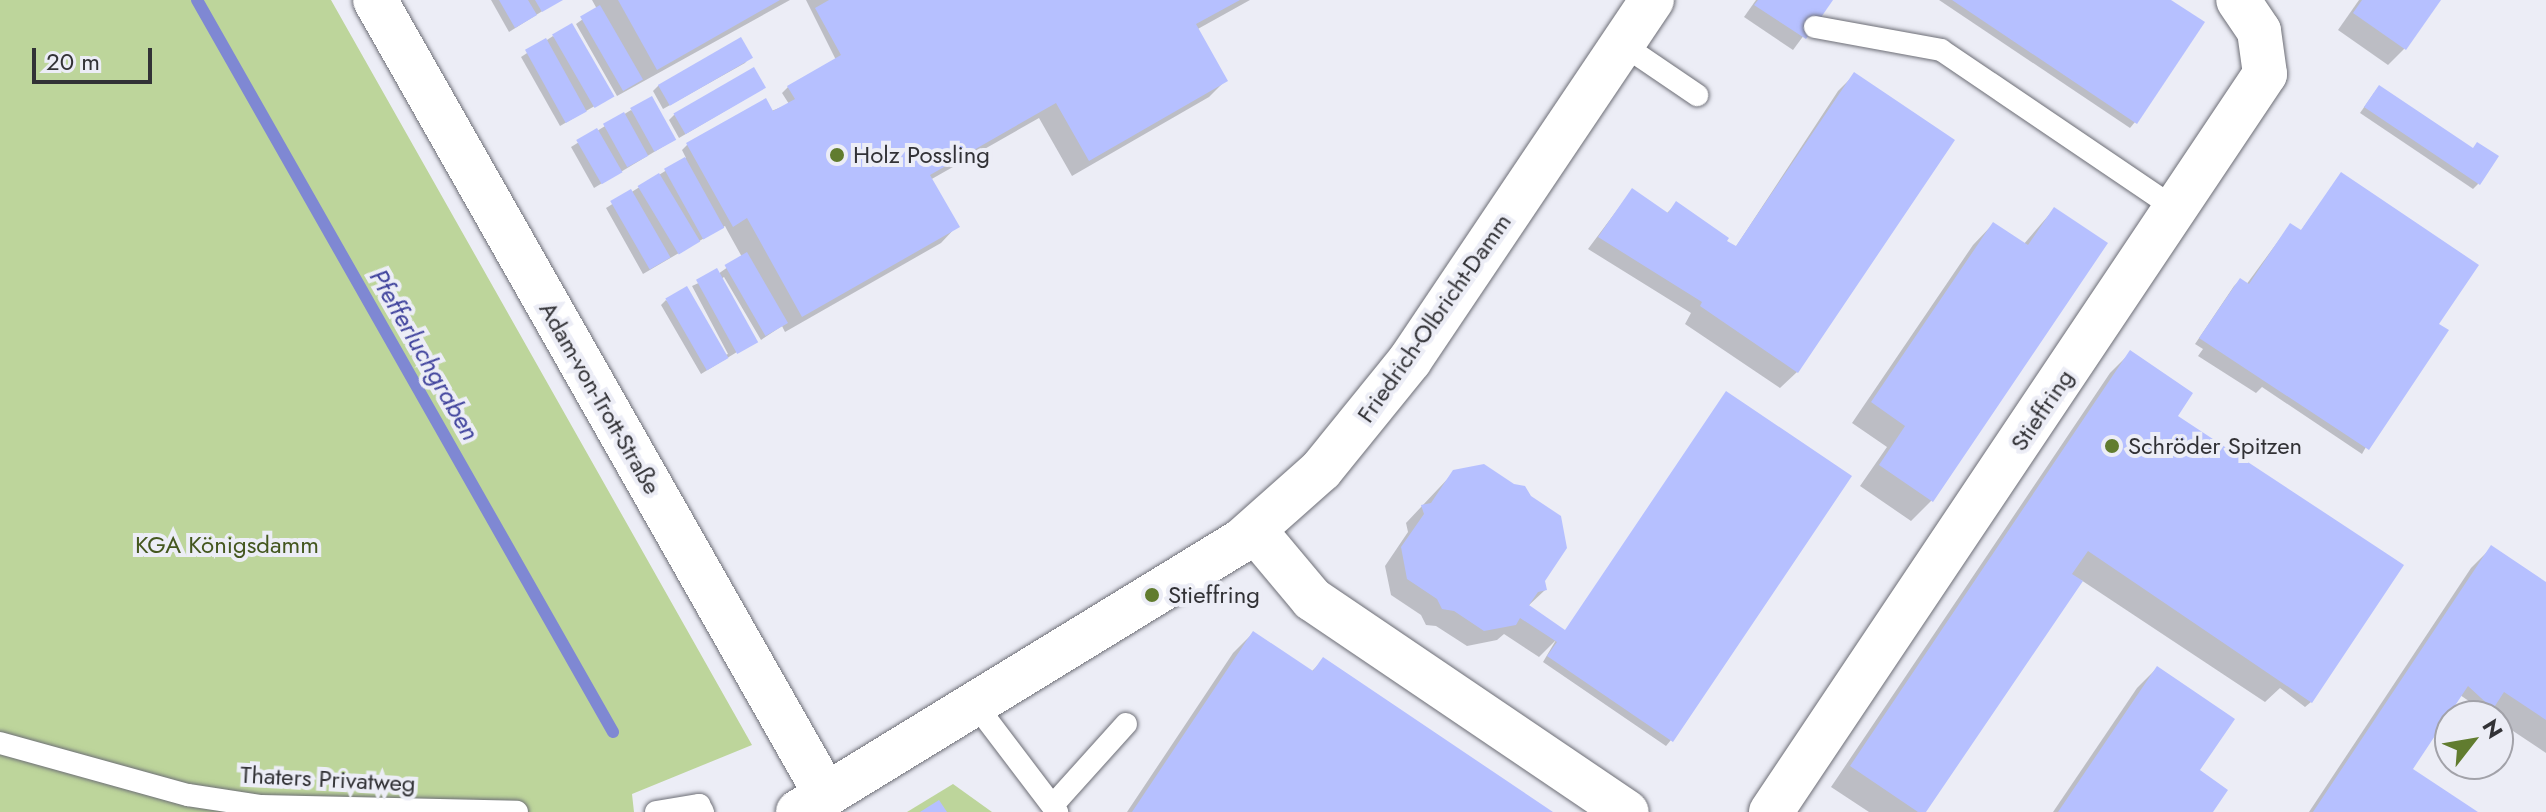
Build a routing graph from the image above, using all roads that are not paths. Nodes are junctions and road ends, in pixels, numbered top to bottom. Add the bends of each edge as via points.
1 (375, 0) edge
2 (1652, 0) edge
3 (2238, 0) edge
4 (1815, 27) dead end
5 (1622, 44) junction
6 (1697, 95) dead end
7 (2177, 210) junction
8 (1255, 531) junction
9 (975, 704) junction
10 (1126, 724) dead end
11 (0, 743) edge
12 (812, 804) edge
13 (1055, 808) edge
14 (517, 812) edge
15 (656, 812) edge
16 (703, 812) edge
17 (1627, 812) edge
18 (1771, 812) edge

1 - 12 street, Adam-von-Trott-Straße
2 - 5 street, Friedrich-Olbricht-Damm
3 - 7 street, Stieffring via 2259,31 2265,74
4 - 7 lane via 1941,50
5 - 6 lane
5 - 8 street, Friedrich-Olbricht-Damm via 1410,360 1321,470
7 - 18 street, Stieffring
8 - 9 street, Friedrich-Olbricht-Damm
8 - 17 street via 1312,599
9 - 12 street, Friedrich-Olbricht-Damm
9 - 13 lane
10 - 13 lane
11 - 14 lane, Thaters Privatweg via 188,795 261,806
15 - 16 lane via 699,805

